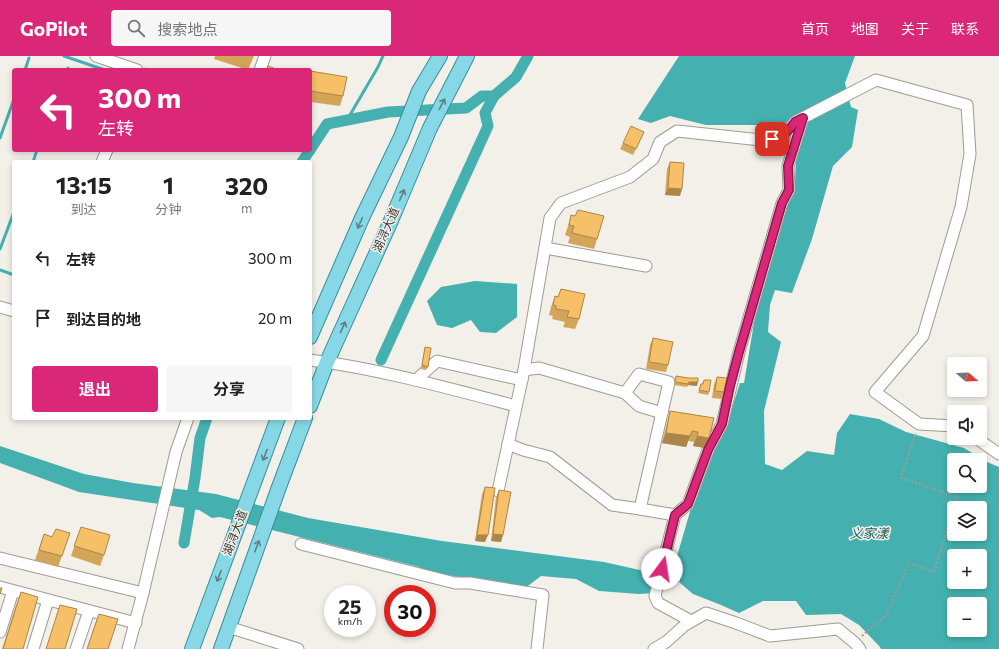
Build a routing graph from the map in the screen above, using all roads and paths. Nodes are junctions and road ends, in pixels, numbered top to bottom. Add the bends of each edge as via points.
1 (96, 56) edge
2 (265, 56) edge
3 (440, 56) edge
4 (467, 56) edge
5 (130, 68) edge
6 (261, 68) edge
7 (803, 118) junction
8 (545, 248) junction
9 (646, 266) dead end
10 (0, 307) edge
11 (12, 310) edge
12 (312, 332) edge
13 (312, 360) edge
14 (327, 362) junction
15 (523, 375) junction
16 (416, 380) junction
17 (625, 393) junction
18 (312, 401) edge
19 (516, 406) junction
20 (662, 413) junction
21 (187, 420) edge
22 (277, 420) edge
23 (304, 420) edge
24 (919, 424) junction
25 (947, 426) edge
26 (508, 444) junction
27 (986, 445) edge
28 (999, 454) edge
29 (498, 491) edge
30 (640, 509) junction
31 (675, 515) junction
32 (301, 544) dead end
33 (0, 558) edge
34 (0, 587) edge
35 (14, 591) junction
36 (143, 593) junction
37 (48, 600) junction
38 (89, 611) junction
39 (691, 621) junction
40 (136, 623) junction
41 (228, 627) junction
42 (0, 632) edge
43 (665, 646) edge
44 (855, 647) edge
45 (33, 649) edge
46 (76, 649) edge
47 (128, 649) edge
48 (192, 649) edge
49 (220, 649) edge
50 (298, 649) edge
51 (537, 649) edge
52 (654, 649) edge

1 - 5 street
2 - 6 street
3 -> 12 main road via 419,91
14 -> 4 main road, 湖浔大道 via 430,128
7 - 8 street via 795,122 783,137 761,140 677,131 660,142 652,159 630,177 561,203 550,218
7 - 24 street via 876,80 967,105 970,154 961,207 923,336 875,392
7 - 31 street via 788,166 789,190 782,203 743,338 722,424 708,450 688,504
8 - 9 street
8 - 15 street
10 - 11 street
13 - 14 street
14 - 16 street
14 - 18 main road, 湖浔大道
15 - 16 street via 437,361
15 - 17 street via 539,368
15 - 19 street
16 - 19 street
17 - 20 street via 639,406
17 - 20 street via 639,374 669,382
19 - 26 street
20 - 30 street
21 - 36 street via 176,452
22 -> 48 main road, 湖浔大道
41 -> 23 main road, 湖浔大道
24 - 25 street
24 - 44 path via 901,478 956,497 934,572 909,563 887,614
26 - 29 street
26 - 30 street via 550,457 612,505
27 - 28 street
30 - 31 street
31 - 39 street via 655,596 658,603
32 - 51 street via 455,583 470,583 543,595
33 - 36 street
34 - 35 street
35 - 37 street
35 - 42 street
36 - 40 street
37 - 38 street
37 - 45 street
38 - 40 street
38 - 46 street
39 - 43 street
39 - 44 street via 706,613 770,636 838,629
40 - 47 street
41 - 49 main road, 湖浔大道
41 - 50 street
43 - 52 street

